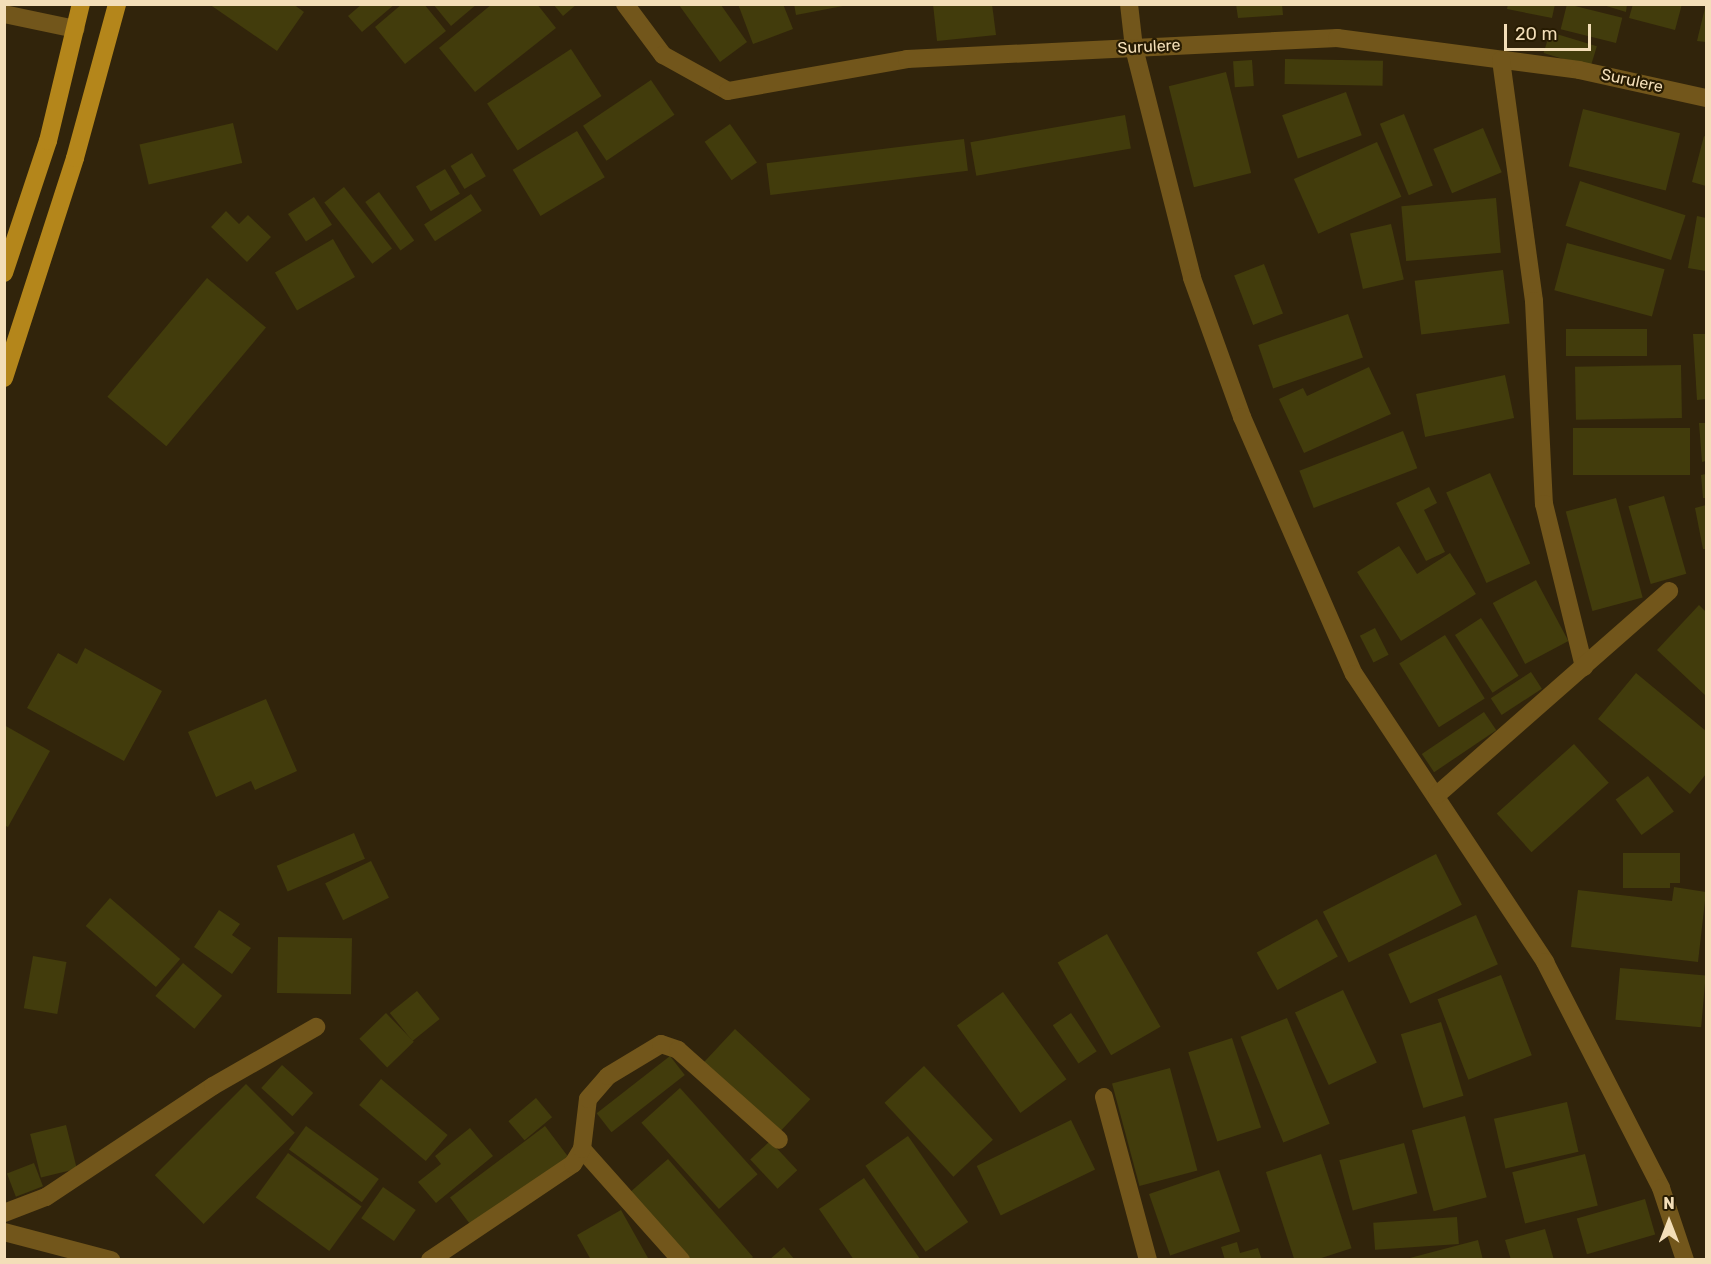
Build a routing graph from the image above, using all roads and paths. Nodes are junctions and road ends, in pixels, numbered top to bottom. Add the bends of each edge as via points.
1 (81, 4) edge
2 (117, 4) edge
3 (626, 4) edge
4 (1129, 4) edge
5 (4, 14) edge
6 (75, 30) junction
7 (1134, 48) junction
8 (1501, 60) junction
9 (1707, 98) edge
10 (4, 273) edge
11 (4, 378) edge
12 (1669, 591) dead end
13 (1584, 667) junction
14 (1437, 795) junction
15 (316, 1027) dead end
16 (1104, 1097) dead end
17 (779, 1140) dead end
18 (582, 1149) junction
19 (4, 1213) edge
20 (4, 1232) edge
21 (111, 1260) edge
22 (430, 1260) edge
23 (681, 1260) edge
24 (1148, 1260) edge
25 (1685, 1260) edge

1 - 6 main road
2 - 11 main road via 75,158
3 - 7 street, Surulere via 663,55 728,91 907,59
4 - 7 street
5 - 6 street
6 - 10 main road via 48,141
7 - 8 street, Surulere via 1337,38
7 - 14 street via 1191,278 1242,417 1354,674
8 - 9 street, Surulere via 1580,70
8 - 13 street via 1534,301 1545,504
12 - 13 street
13 - 14 street
14 - 25 street via 1545,962 1660,1188
15 - 19 street via 213,1086 46,1197
16 - 24 street
17 - 18 street via 678,1050 661,1044 608,1076 588,1099
18 - 22 street via 564,1171
18 - 23 street
20 - 21 street

